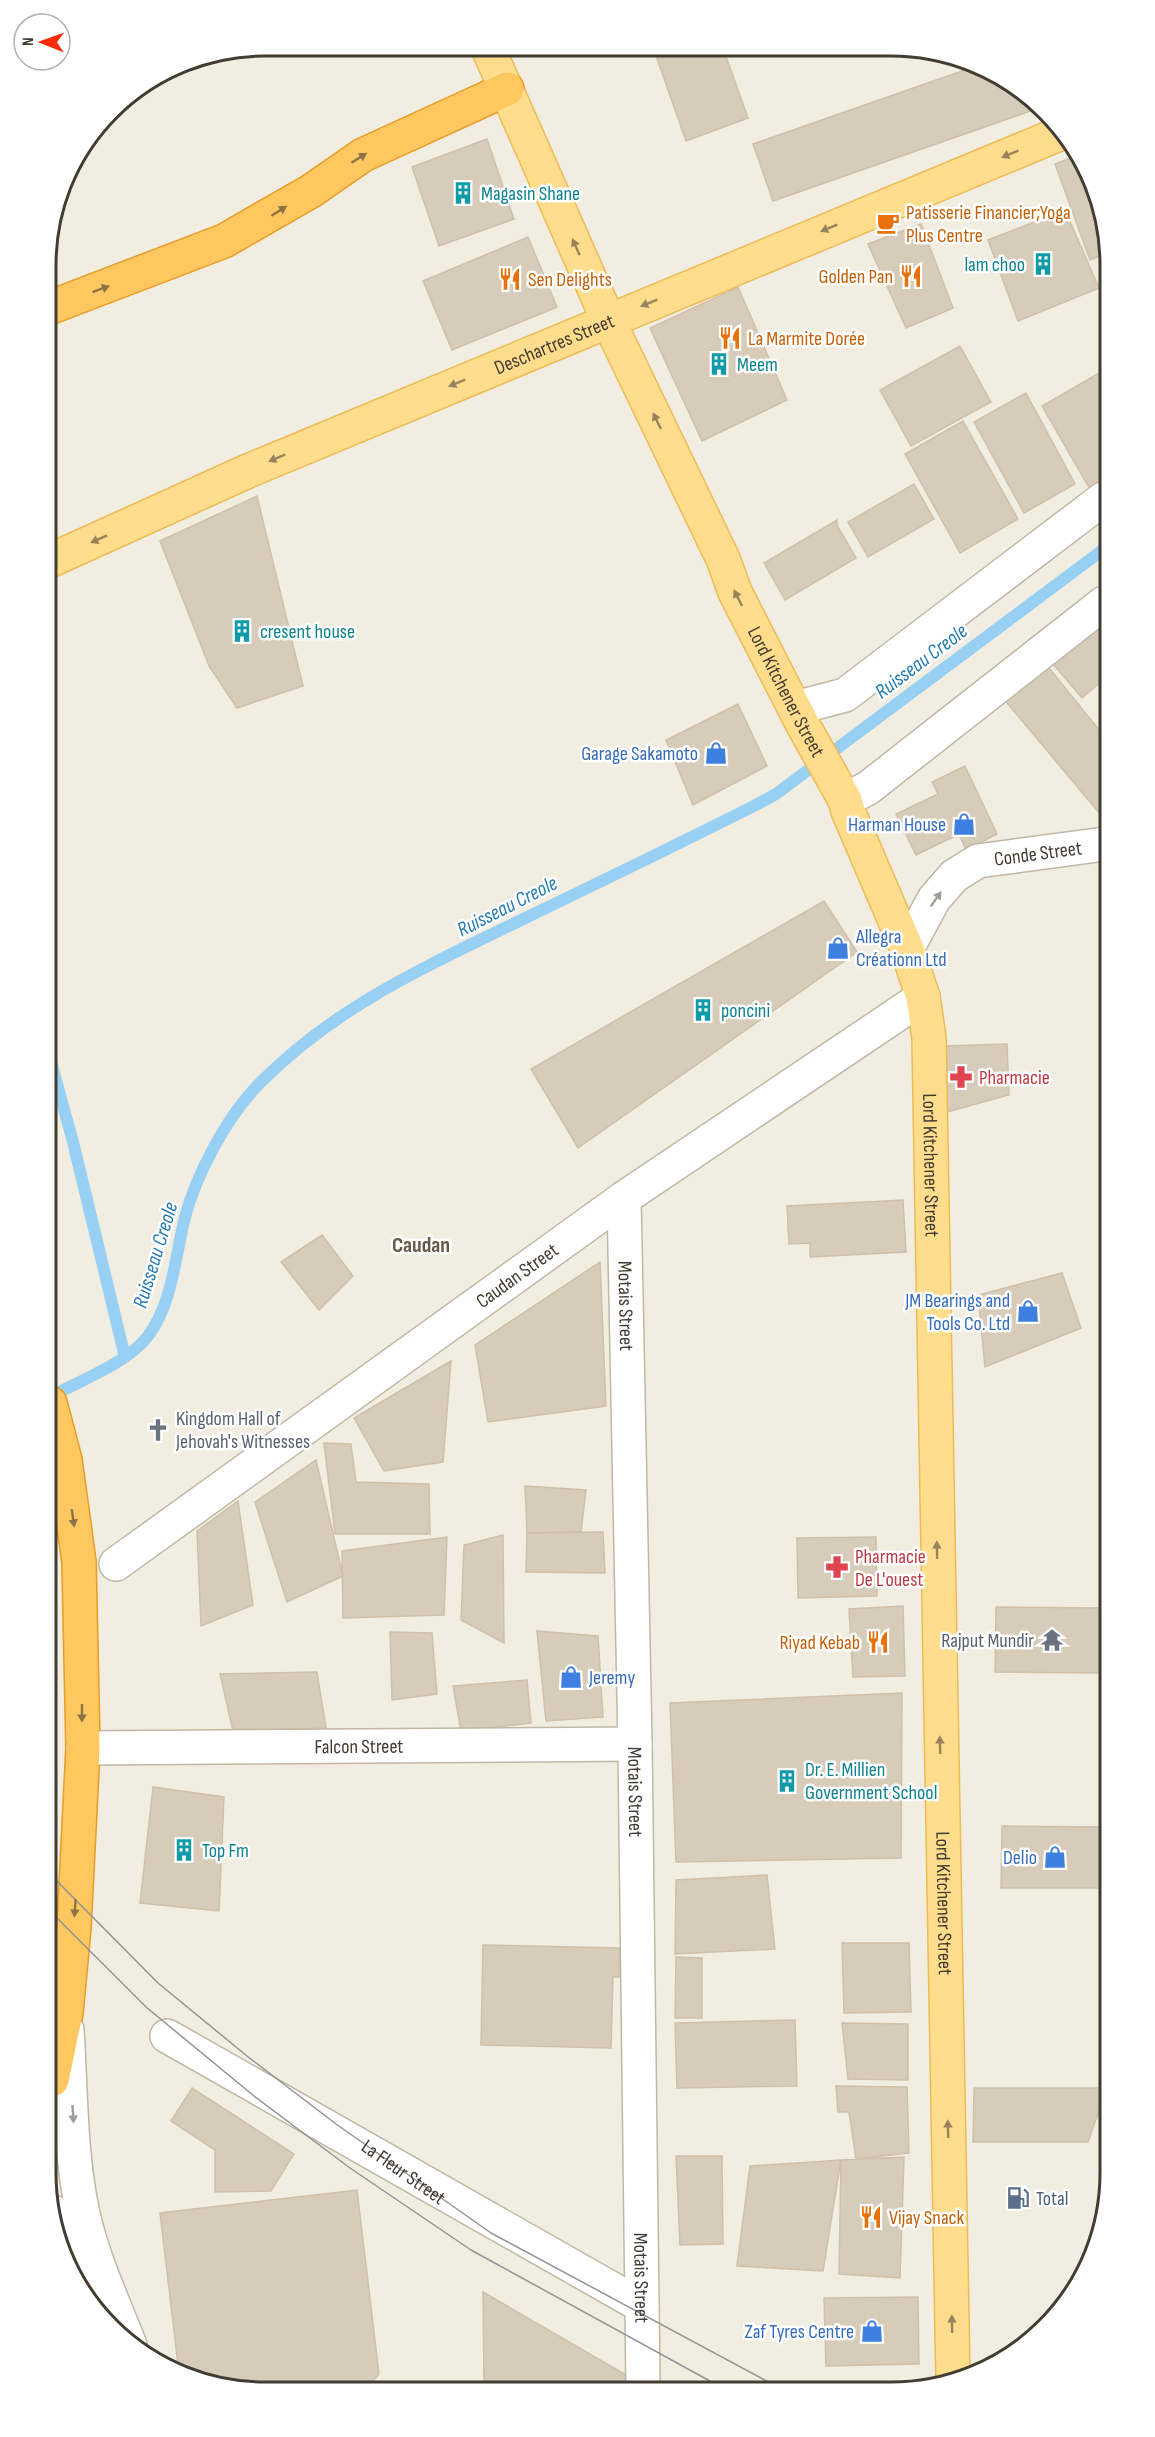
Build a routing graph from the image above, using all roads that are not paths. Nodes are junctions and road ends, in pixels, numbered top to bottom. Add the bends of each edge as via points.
1 (492, 56) edge
2 (507, 89) junction
3 (1055, 136) edge
4 (56, 305) edge
5 (608, 320) junction
6 (1100, 503) edge
7 (56, 558) edge
8 (1100, 606) edge
9 (800, 718) junction
10 (846, 800) junction
11 (1100, 845) edge
12 (907, 950) junction
13 (923, 997) junction
14 (624, 1198) junction
15 (56, 1426) edge
16 (116, 1564) dead end
17 (635, 1744) junction
18 (83, 1748) junction
19 (66, 2013) junction
20 (166, 2036) dead end
21 (56, 2061) edge
22 (75, 2261) edge
23 (102, 2304) edge
24 (642, 2306) junction
25 (123, 2326) edge
26 (953, 2372) edge
27 (643, 2382) edge

1 - 2 main road, Lord Kitchener Street
4 -> 2 highway via 224,241 311,191 363,154
5 -> 2 main road, Lord Kitchener Street
3 -> 5 main road, Deschartres Street
5 -> 7 main road, Deschartres Street via 248,471
9 -> 5 main road, Lord Kitchener Street via 735,592 723,559
6 - 9 street via 845,695 803,706
8 - 10 street via 868,788
9 - 10 main road, Lord Kitchener Street
10 - 12 main road, Lord Kitchener Street
12 -> 11 street, Conde Street via 934,899 954,876 978,861
12 - 13 main road, Lord Kitchener Street
13 - 14 street, Caudan Street
26 -> 13 main road, Lord Kitchener Street via 929,1038
14 - 16 street, Caudan Street
14 - 17 street, Motais Street
15 -> 18 highway via 65,1461 79,1562
17 - 18 street, Falcon Street
17 - 24 street, Motais Street
18 -> 19 highway
19 - 21 highway
19 -> 25 street via 75,2173 83,2216
20 - 24 street, La Fleur Street
22 - 23 street
24 - 27 street, Motais Street

